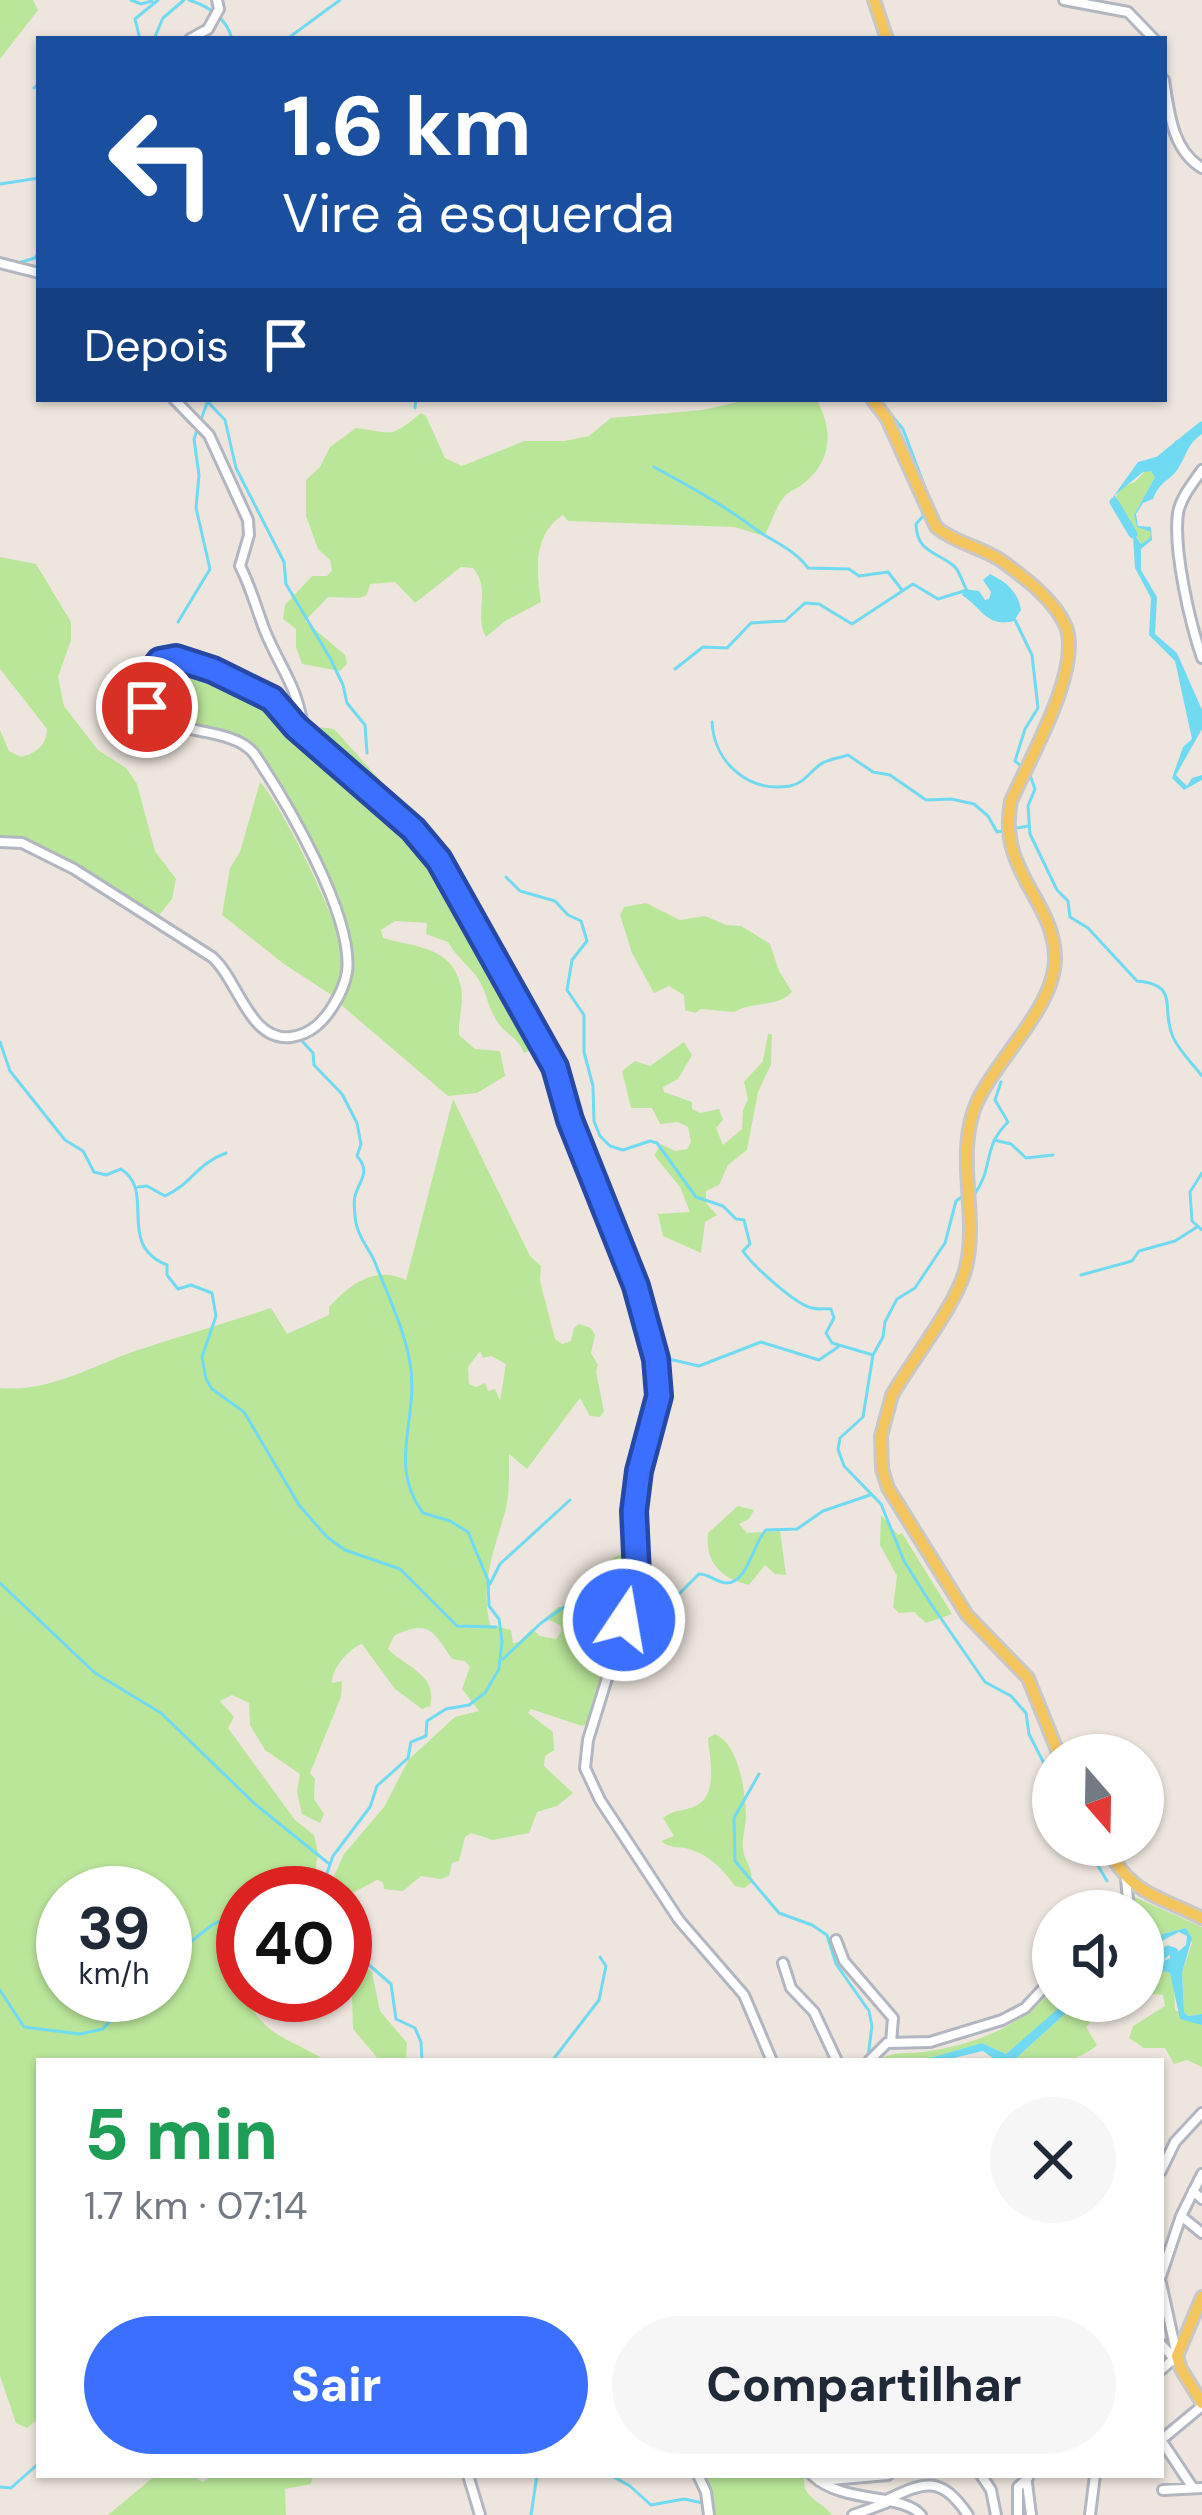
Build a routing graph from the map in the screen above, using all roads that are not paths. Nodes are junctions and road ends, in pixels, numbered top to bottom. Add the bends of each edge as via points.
1 (874, 0) edge
2 (1064, 0) edge
3 (217, 9) edge
4 (195, 36) edge
5 (886, 36) edge
6 (1151, 36) edge
7 (1167, 94) edge
8 (1202, 168) edge
9 (0, 263) edge
10 (36, 272) edge
11 (177, 402) edge
12 (874, 402) edge
13 (1202, 470) edge
14 (1202, 658) edge
15 (304, 734) junction
16 (0, 842) edge
17 (1051, 1734) edge
18 (1119, 1866) edge
19 (1126, 1878) junction
20 (1127, 1890) edge
21 (1202, 1918) edge
22 (836, 1940) dead end
23 (783, 1963) dead end
24 (1032, 2000) edge
25 (891, 2043) junction
26 (771, 2058) edge
27 (836, 2058) edge
28 (871, 2058) edge
29 (1202, 2113) edge
30 (1164, 2165) edge
31 (1202, 2174) edge
32 (1193, 2192) junction
33 (1202, 2200) edge
34 (1181, 2216) junction
35 (1202, 2233) edge
36 (1164, 2270) edge
37 (1164, 2295) edge
38 (1202, 2297) edge
39 (1164, 2347) edge
40 (1176, 2359) junction
41 (1164, 2368) edge
42 (1202, 2404) edge
43 (1164, 2437) edge
44 (1164, 2444) edge
45 (469, 2478) edge
46 (699, 2478) edge
47 (817, 2478) edge
48 (983, 2478) edge
49 (1025, 2478) edge
50 (1027, 2478) edge
51 (1095, 2478) edge
52 (1197, 2488) edge
53 (1163, 2489) dead end
54 (885, 2502) junction
55 (480, 2515) edge
56 (709, 2515) edge
57 (853, 2515) edge
58 (921, 2515) edge
59 (968, 2515) edge
60 (996, 2515) edge
61 (1018, 2515) edge
62 (1030, 2515) edge
63 (1090, 2515) edge

1 - 5 main road
2 - 6 street via 1128,12
3 - 4 street
7 - 8 street via 1177,139
9 - 10 street
11 - 15 street via 206,430 248,520 240,566 297,692
12 - 17 main road via 936,527 1016,572 1049,601 1070,640 1067,671 1010,801 1008,824 1015,864 1051,933 1054,970 971,1116 966,1270 892,1395 880,1451 896,1504 967,1615 1028,1678
13 - 14 street via 1178,520
15 - 16 street via 267,695 184,658 160,661 146,687 147,707 159,721 252,750 330,892 347,971 329,1012 303,1034 265,1030 218,962 74,868 22,843
15 - 26 street via 413,829 452,881 555,1067 636,1286 659,1396 638,1485 635,1586 585,1768 679,1920 744,1995
18 - 19 main road
19 - 20 street
19 - 21 main road
22 - 25 street via 893,2018
23 - 27 street
24 - 25 street via 1001,2020 930,2042
25 - 28 street
29 - 30 street
31 - 32 street
32 - 33 street
32 - 34 street
34 - 35 street
34 - 36 street
37 - 40 street
38 - 40 main road
39 - 40 street
40 - 41 street
40 - 42 main road
42 - 43 street
44 - 52 street
45 - 55 street
46 - 56 street
47 - 54 street
48 - 60 street
49 - 61 street
50 - 62 street
51 - 63 street
52 - 53 street
54 - 57 street
54 - 58 street
54 - 59 street via 927,2483 948,2489

